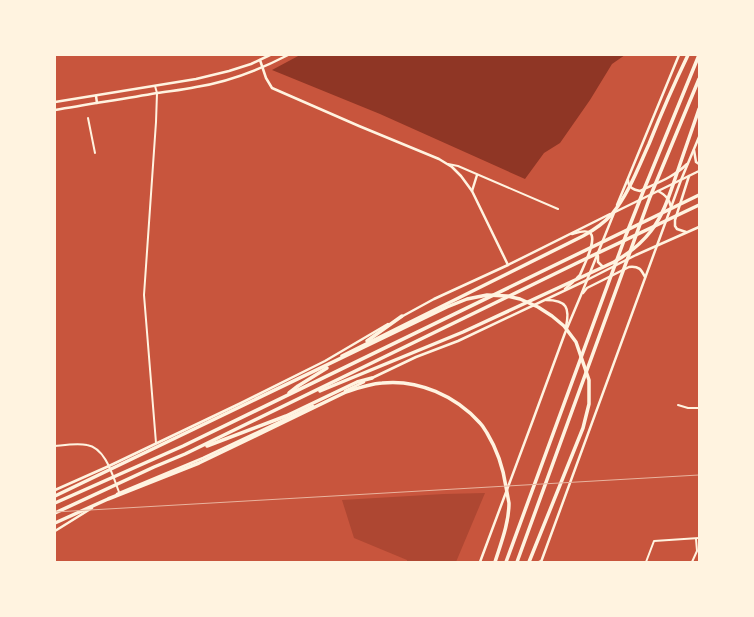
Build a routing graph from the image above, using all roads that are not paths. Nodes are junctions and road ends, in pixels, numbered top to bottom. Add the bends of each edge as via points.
1 (270, 55) edge
2 (288, 55) edge
3 (679, 55) edge
4 (688, 55) edge
5 (699, 55) edge
6 (260, 60) junction
7 (263, 68) junction
8 (699, 79) edge
9 (155, 86) junction
10 (157, 93) junction
11 (96, 96) junction
12 (55, 102) edge
13 (97, 103) junction
14 (699, 109) edge
15 (55, 110) edge
16 (88, 118) dead end
17 (699, 137) edge
18 (694, 150) junction
19 (95, 153) dead end
20 (446, 163) junction
21 (688, 163) junction
22 (699, 164) edge
23 (699, 171) edge
24 (477, 175) junction
25 (689, 176) junction
26 (628, 178) junction
27 (681, 180) junction
28 (472, 191) junction
29 (658, 191) junction
30 (699, 195) edge
31 (699, 205) edge
32 (671, 207) junction
33 (558, 209) dead end
34 (614, 212) junction
35 (699, 227) edge
36 (687, 232) junction
37 (568, 235) junction
38 (657, 246) junction
39 (598, 252) junction
40 (508, 264) junction
41 (612, 267) junction
42 (645, 278) junction
43 (587, 280) junction
44 (561, 292) junction
45 (581, 295) junction
46 (544, 300) junction
47 (402, 316) junction
48 (565, 333) junction
49 (330, 364) junction
50 (372, 378) junction
51 (283, 397) junction
52 (678, 405) dead end
53 (286, 406) junction
54 (699, 408) edge
55 (156, 444) junction
56 (55, 446) edge
57 (186, 454) junction
58 (109, 466) junction
59 (55, 490) edge
60 (119, 492) junction
61 (55, 496) edge
62 (55, 503) edge
63 (55, 513) edge
64 (55, 523) edge
65 (55, 531) edge
66 (699, 538) edge
67 (696, 539) junction
68 (517, 561) edge
69 (480, 562) edge
70 (495, 562) edge
71 (506, 562) edge
72 (529, 562) edge
73 (541, 562) edge
74 (646, 562) edge
75 (692, 562) edge

1 - 6 main road
2 - 7 main road
3 - 26 main road
4 - 49 highway via 633,181 624,198 600,225 583,236 364,344
5 - 71 highway via 629,228
6 - 7 main road
6 - 9 main road via 198,79
7 - 10 main road via 198,87
7 - 20 main road via 272,88
8 - 68 highway via 643,217
9 - 10 street
9 - 11 main road
10 - 13 main road
10 - 55 street via 144,295
11 - 12 main road
11 - 13 main road
13 - 15 main road
14 - 53 highway via 660,216 651,231 625,255 464,332
16 - 19 street
17 - 18 main road
18 - 21 main road
18 - 22 main road via 696,162
20 - 24 street
20 - 28 main road via 461,176
21 - 26 main road via 674,175 640,191 631,187
21 - 27 main road
23 - 25 main road
24 - 28 main road
24 - 33 street
25 - 27 main road
25 - 36 main road via 675,226 680,231
26 - 34 main road
27 - 29 main road
27 - 32 main road
28 - 40 main road
29 - 32 main road via 669,199
29 - 34 main road
30 - 51 highway
31 - 53 highway
32 - 38 main road
34 - 37 main road
34 - 39 main road
35 - 36 main road
36 - 38 main road
37 - 40 main road
37 - 44 main road via 589,232 592,244 580,275
38 - 41 main road
38 - 42 main road
39 - 41 main road via 599,264 605,268
39 - 43 main road
40 - 47 main road
41 - 43 main road
42 - 45 main road via 641,270 635,266 629,267 587,288
42 - 73 main road
43 - 44 main road
43 - 45 main road
44 - 46 main road
45 - 48 main road
46 - 48 main road via 555,300 565,305 569,316
46 - 50 main road
47 - 51 highway
47 - 55 main road via 325,360
48 - 69 main road
49 - 61 highway
49 - 72 highway via 447,307 487,295 520,299 538,307 564,326 576,342 590,380 589,404 583,428
50 - 57 highway via 357,382 286,416
50 - 60 main road via 203,458
51 - 62 highway via 183,446
52 - 54 street
53 - 57 highway
55 - 58 main road
56 - 58 street via 88,445 101,453
57 - 63 highway
58 - 59 main road
58 - 60 street
60 - 65 main road
64 - 70 highway via 199,463 346,392 363,386 404,383 429,389 464,408 481,424 495,446 504,472 509,502 508,517
66 - 67 street
67 - 74 street via 654,541
67 - 75 street via 697,551

